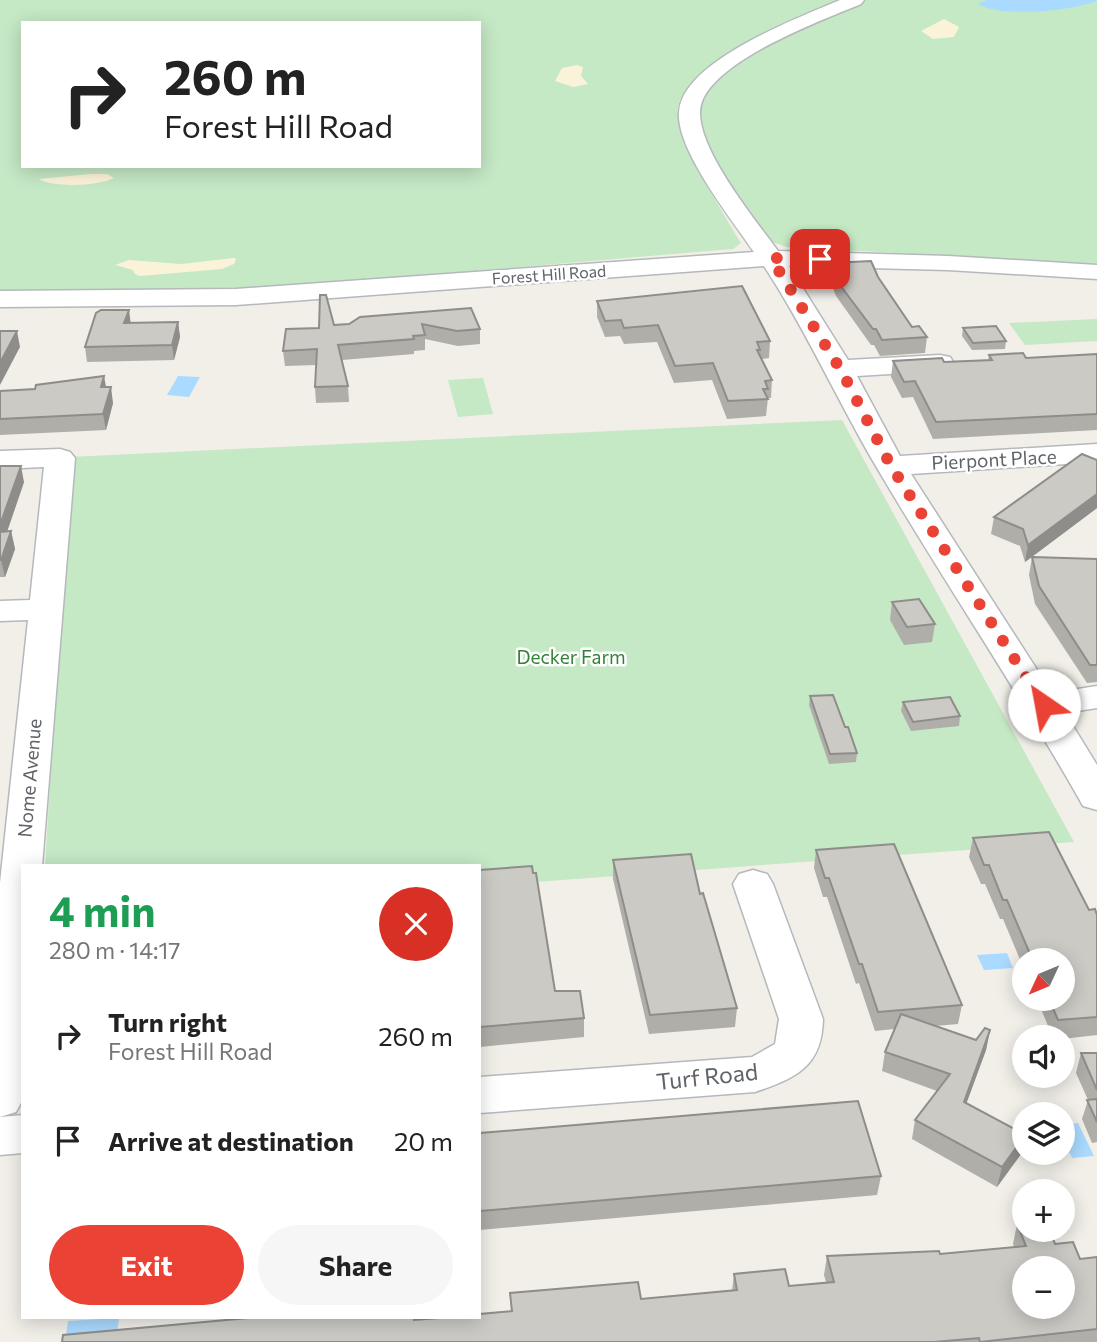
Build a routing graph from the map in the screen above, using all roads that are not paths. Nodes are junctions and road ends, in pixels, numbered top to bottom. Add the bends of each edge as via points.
1 (855, 0) edge
2 (771, 258) junction
3 (1097, 272) edge
4 (0, 299) edge
5 (966, 362) edge
6 (840, 369) junction
7 (1097, 453) edge
8 (0, 460) edge
9 (891, 466) junction
10 (45, 609) junction
11 (0, 611) edge
12 (1097, 697) edge
13 (1044, 705) junction
14 (1097, 797) edge
15 (12, 821) edge
16 (753, 884) dead end
17 (481, 1095) edge
18 (0, 1099) edge
19 (21, 1134) edge
20 (0, 1136) edge

1 - 2 street via 756,44 721,68 692,97 688,112 702,151
2 - 3 street, Forest Hill Road via 948,262
2 - 4 street, Forest Hill Road via 236,297
2 - 6 street
5 - 6 street
6 - 9 street
7 - 9 street, Pierpont Place
8 - 10 street, Nome Avenue via 60,458
9 - 13 street
10 - 11 street
10 - 15 street, Nome Avenue
12 - 13 street
13 - 14 street
15 - 18 street, Nome Avenue
16 - 17 street, Turf Road via 801,1019 801,1038 794,1055 755,1074
19 - 20 street

